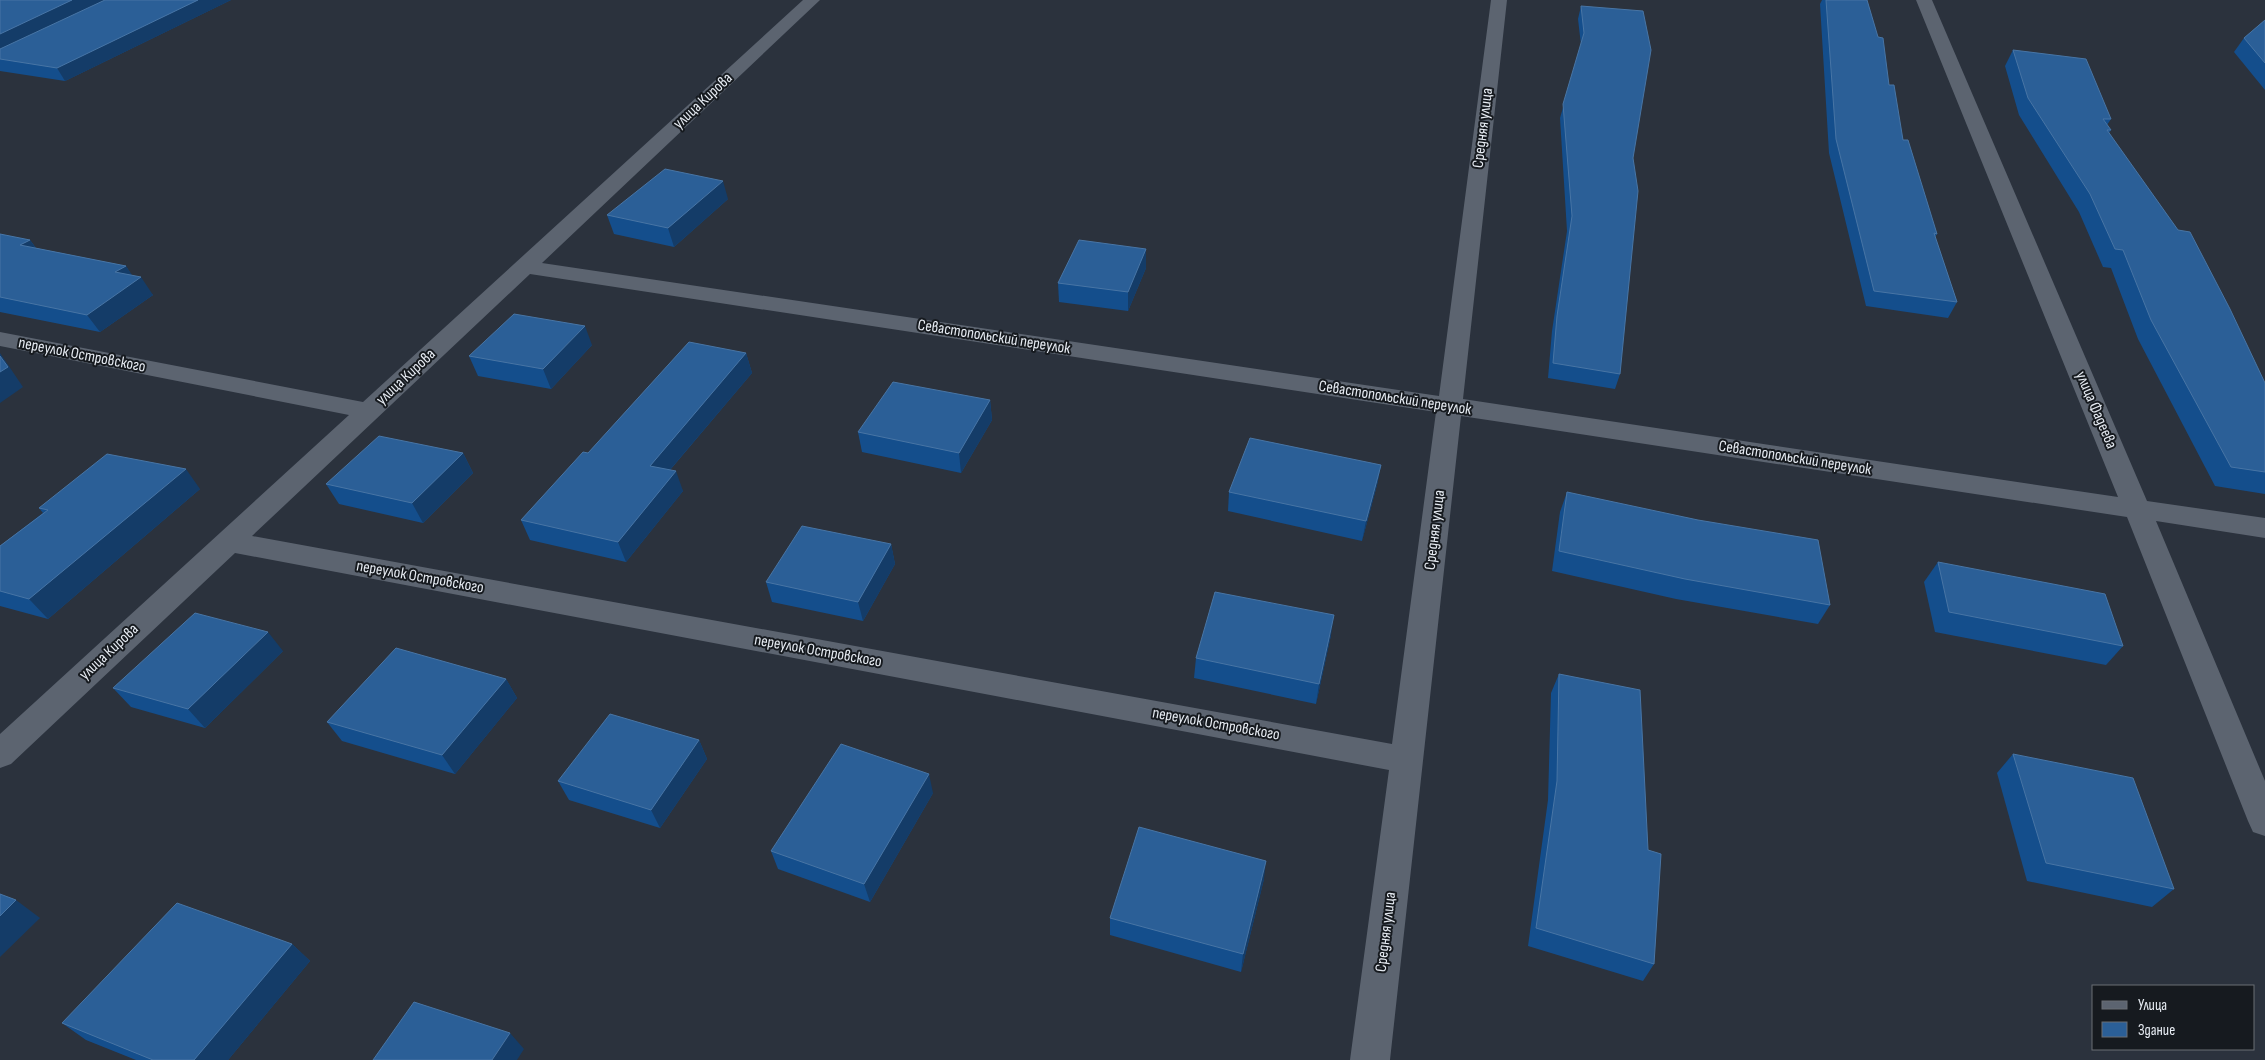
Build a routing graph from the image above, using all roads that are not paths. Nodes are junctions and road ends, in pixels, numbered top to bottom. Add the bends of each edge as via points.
1 (812, 0) edge
2 (1498, 0) edge
3 (1924, 0) edge
4 (525, 266) junction
5 (0, 339) edge
6 (1450, 406) junction
7 (369, 411) junction
8 (2137, 509) junction
9 (2265, 528) edge
10 (229, 542) junction
11 (0, 754) edge
12 (1407, 760) junction
13 (2265, 821) edge
14 (1370, 1060) edge

1 - 4 street, улица Кирова
2 - 6 street, Средняя улица
3 - 8 street, улица Фадеева
4 - 6 street, Севастопольский переулок
4 - 7 street, улица Кирова
5 - 7 street, переулок Островского
6 - 8 street, Севастопольский переулок
6 - 12 street, Средняя улица
7 - 10 street, улица Кирова
8 - 9 street, Севастопольский переулок
8 - 13 street, улица Фадеева
10 - 11 street, улица Кирова
10 - 12 street, переулок Островского
12 - 14 street, Средняя улица

